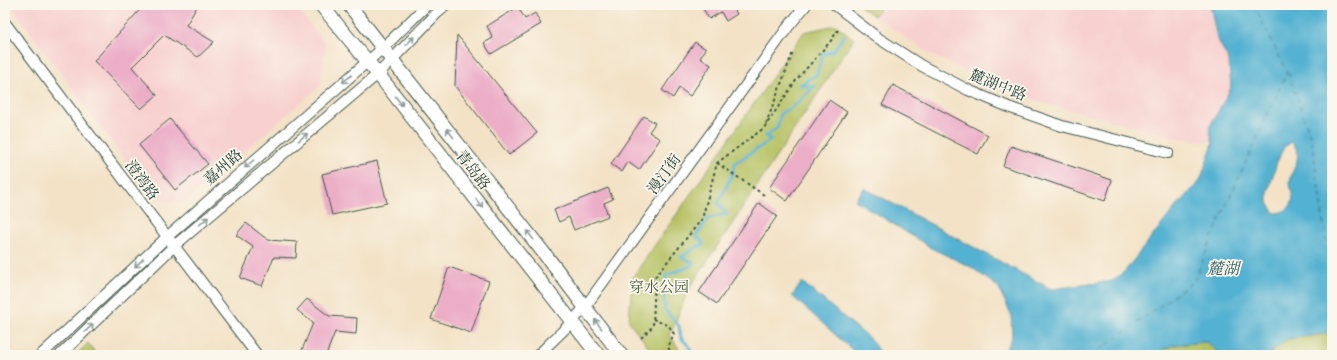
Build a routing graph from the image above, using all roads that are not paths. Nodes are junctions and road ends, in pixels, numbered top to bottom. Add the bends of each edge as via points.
1 (322, 5) edge
2 (349, 5) edge
3 (428, 5) edge
4 (445, 5) edge
5 (806, 5) edge
6 (835, 5) edge
7 (5, 23) edge
8 (383, 48) junction
9 (392, 60) junction
10 (368, 62) junction
11 (378, 74) junction
12 (1168, 153) dead end
13 (167, 237) junction
14 (174, 246) junction
15 (585, 307) junction
16 (572, 322) junction
17 (41, 355) edge
18 (60, 355) edge
19 (257, 355) edge
20 (538, 355) edge
21 (598, 355) edge
22 (622, 355) edge

1 - 10 main road, 青岛路
2 - 8 main road, 青岛路
3 - 8 street, 嘉州路
9 -> 4 street, 嘉州路
5 - 15 street, 漫汀街
6 - 12 street, 麓湖中路 via 878,38 922,66 968,90 1062,126
7 - 13 street, 澄湾路
8 - 9 main road, 青岛路
8 - 10 street, 嘉州路
9 - 11 street, 嘉州路
15 -> 9 main road, 青岛路
10 - 11 main road, 青岛路
10 -> 13 street, 嘉州路
14 -> 11 street, 嘉州路
11 -> 16 main road, 青岛路
13 - 14 street, 澄湾路
13 -> 17 street, 嘉州路
18 -> 14 street, 嘉州路
14 - 19 street, 澄湾路
15 - 16 street, 漫汀街
22 -> 15 main road, 青岛路
16 - 20 street, 漫汀街
16 - 21 main road, 青岛路

